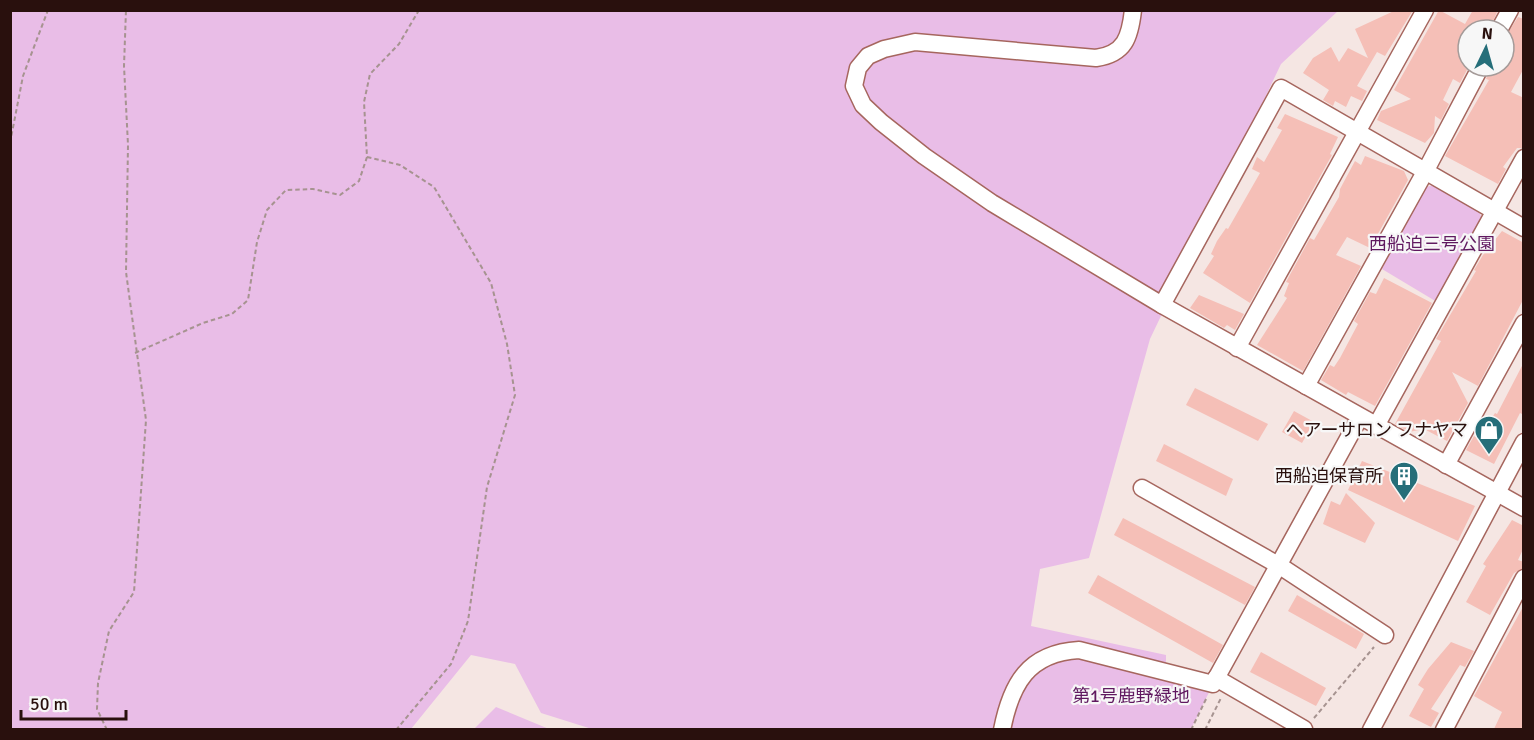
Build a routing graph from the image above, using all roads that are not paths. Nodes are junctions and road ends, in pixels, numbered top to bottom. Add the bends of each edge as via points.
1 (1133, 10) edge
2 (1425, 10) edge
3 (1475, 78) edge
4 (1355, 132) junction
5 (1524, 158) edge
6 (1425, 172) junction
7 (1495, 212) junction
8 (1524, 228) edge
9 (1162, 305) junction
10 (1524, 323) edge
11 (1237, 348) junction
12 (1306, 386) junction
13 (1360, 417) junction
14 (1376, 426) junction
15 (1524, 442) edge
16 (1446, 465) junction
17 (1142, 488) dead end
18 (1495, 493) junction
19 (1524, 508) edge
20 (1280, 566) junction
21 (1524, 578) edge
22 (1385, 634) road end
23 (1217, 687) junction
24 (1376, 727) edge
25 (1002, 729) edge
26 (1304, 729) edge
27 (1444, 729) edge

1 - 9 street via 1126,40 1109,56 915,42 884,48 868,56 858,68 854,86 863,105 924,156 992,203
2 - 4 street
3 - 6 street
4 - 6 street
4 - 9 street via 1281,88
4 - 11 street
5 - 7 street
6 - 7 street
6 - 12 street
7 - 8 street
7 - 14 street
9 - 11 street
10 - 16 street
11 - 12 street
12 - 13 street
13 - 14 street
13 - 20 street
14 - 16 street
15 - 18 street
16 - 18 street
17 - 20 street
18 - 19 street
18 - 24 street
20 - 22 street
20 - 23 street
21 - 27 street
23 - 25 street via 1079,650 1060,651 1025,671 1012,689
23 - 26 street

